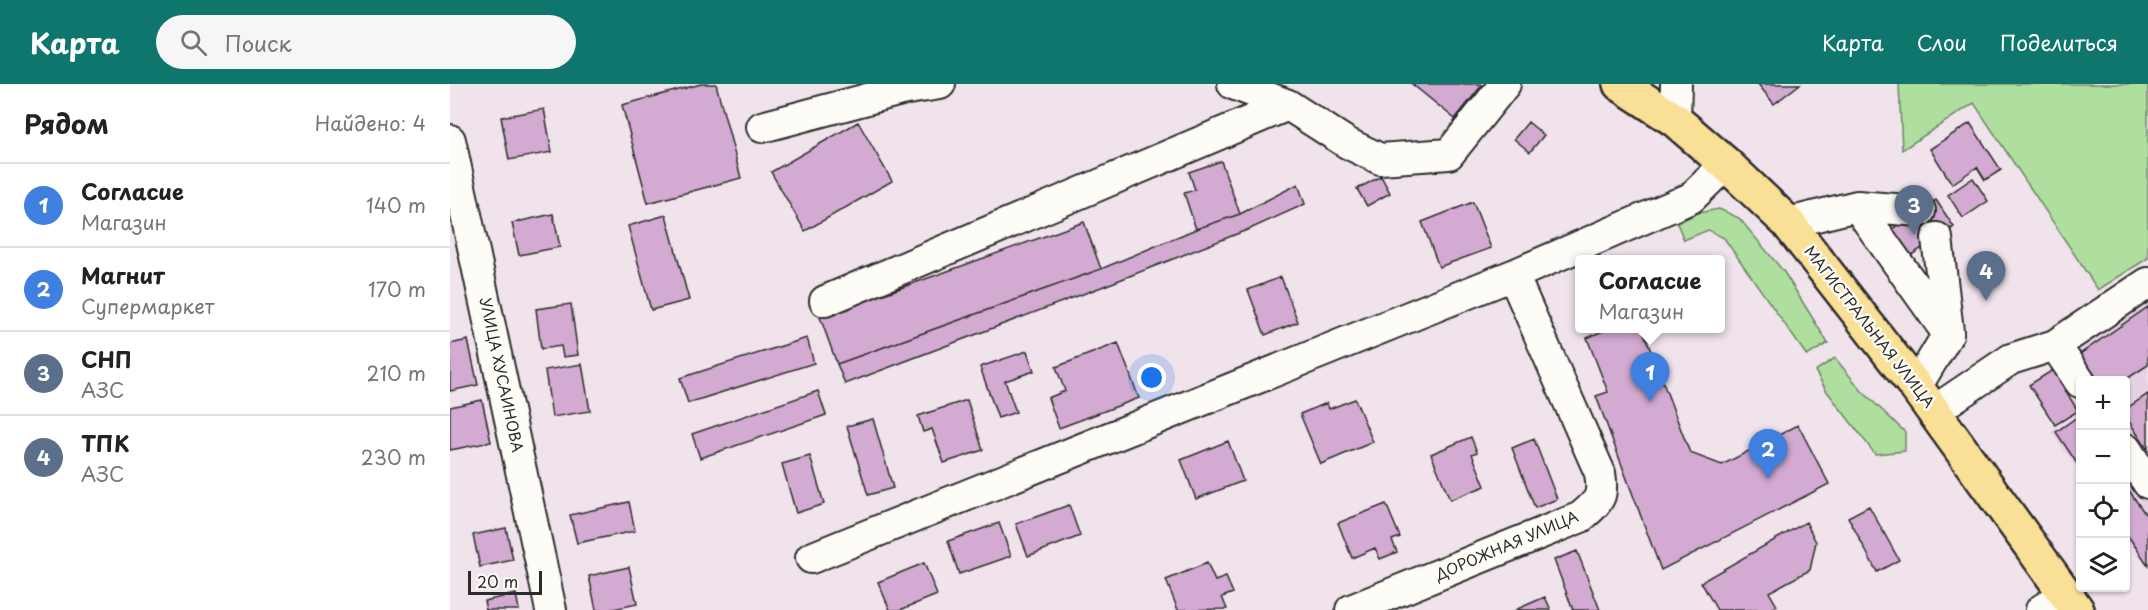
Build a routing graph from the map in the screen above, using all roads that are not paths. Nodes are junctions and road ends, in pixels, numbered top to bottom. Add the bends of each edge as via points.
1 (940, 84) edge
2 (1233, 84) edge
3 (1505, 84) edge
4 (1620, 84) edge
5 (1676, 84) edge
6 (1288, 105) junction
7 (1675, 120) junction
8 (762, 127) dead end
9 (450, 140) edge
10 (1726, 164) junction
11 (1857, 206) junction
12 (1920, 211) dead end
13 (1788, 224) junction
14 (1937, 238) dead end
15 (1513, 274) junction
16 (2148, 283) edge
17 (825, 301) dead end
18 (1948, 334) junction
19 (2055, 345) junction
20 (2076, 376) edge
21 (1925, 399) junction
22 (2130, 455) edge
23 (2148, 483) edge
24 (812, 558) dead end
25 (2062, 605) edge
26 (551, 610) edge
27 (1351, 610) edge

1 - 8 street via 901,90
2 - 6 street
3 - 6 street via 1449,154 1380,159
4 - 7 main road, МАГИСТРАЛЬНАЯ УЛИЦА
5 - 7 street
6 - 17 street
7 - 10 main road, МАГИСТРАЛЬНАЯ УЛИЦА
9 - 26 street, УЛИЦА ХУСАИНОВА
10 - 13 main road, МАГИСТРАЛЬНАЯ УЛИЦА
10 - 15 street via 1690,198
11 - 12 street
11 - 13 street
11 - 18 street
13 - 21 main road, МАГИСТРАЛЬНАЯ УЛИЦА
14 - 18 street
15 - 24 street
15 - 27 street, ДОРОЖНАЯ УЛИЦА via 1600,473 1603,491 1596,504 1581,517
16 - 19 street
18 - 21 street
19 - 20 street
19 - 21 street via 2011,359
21 - 25 main road, МАГИСТРАЛЬНАЯ УЛИЦА
22 - 23 street

